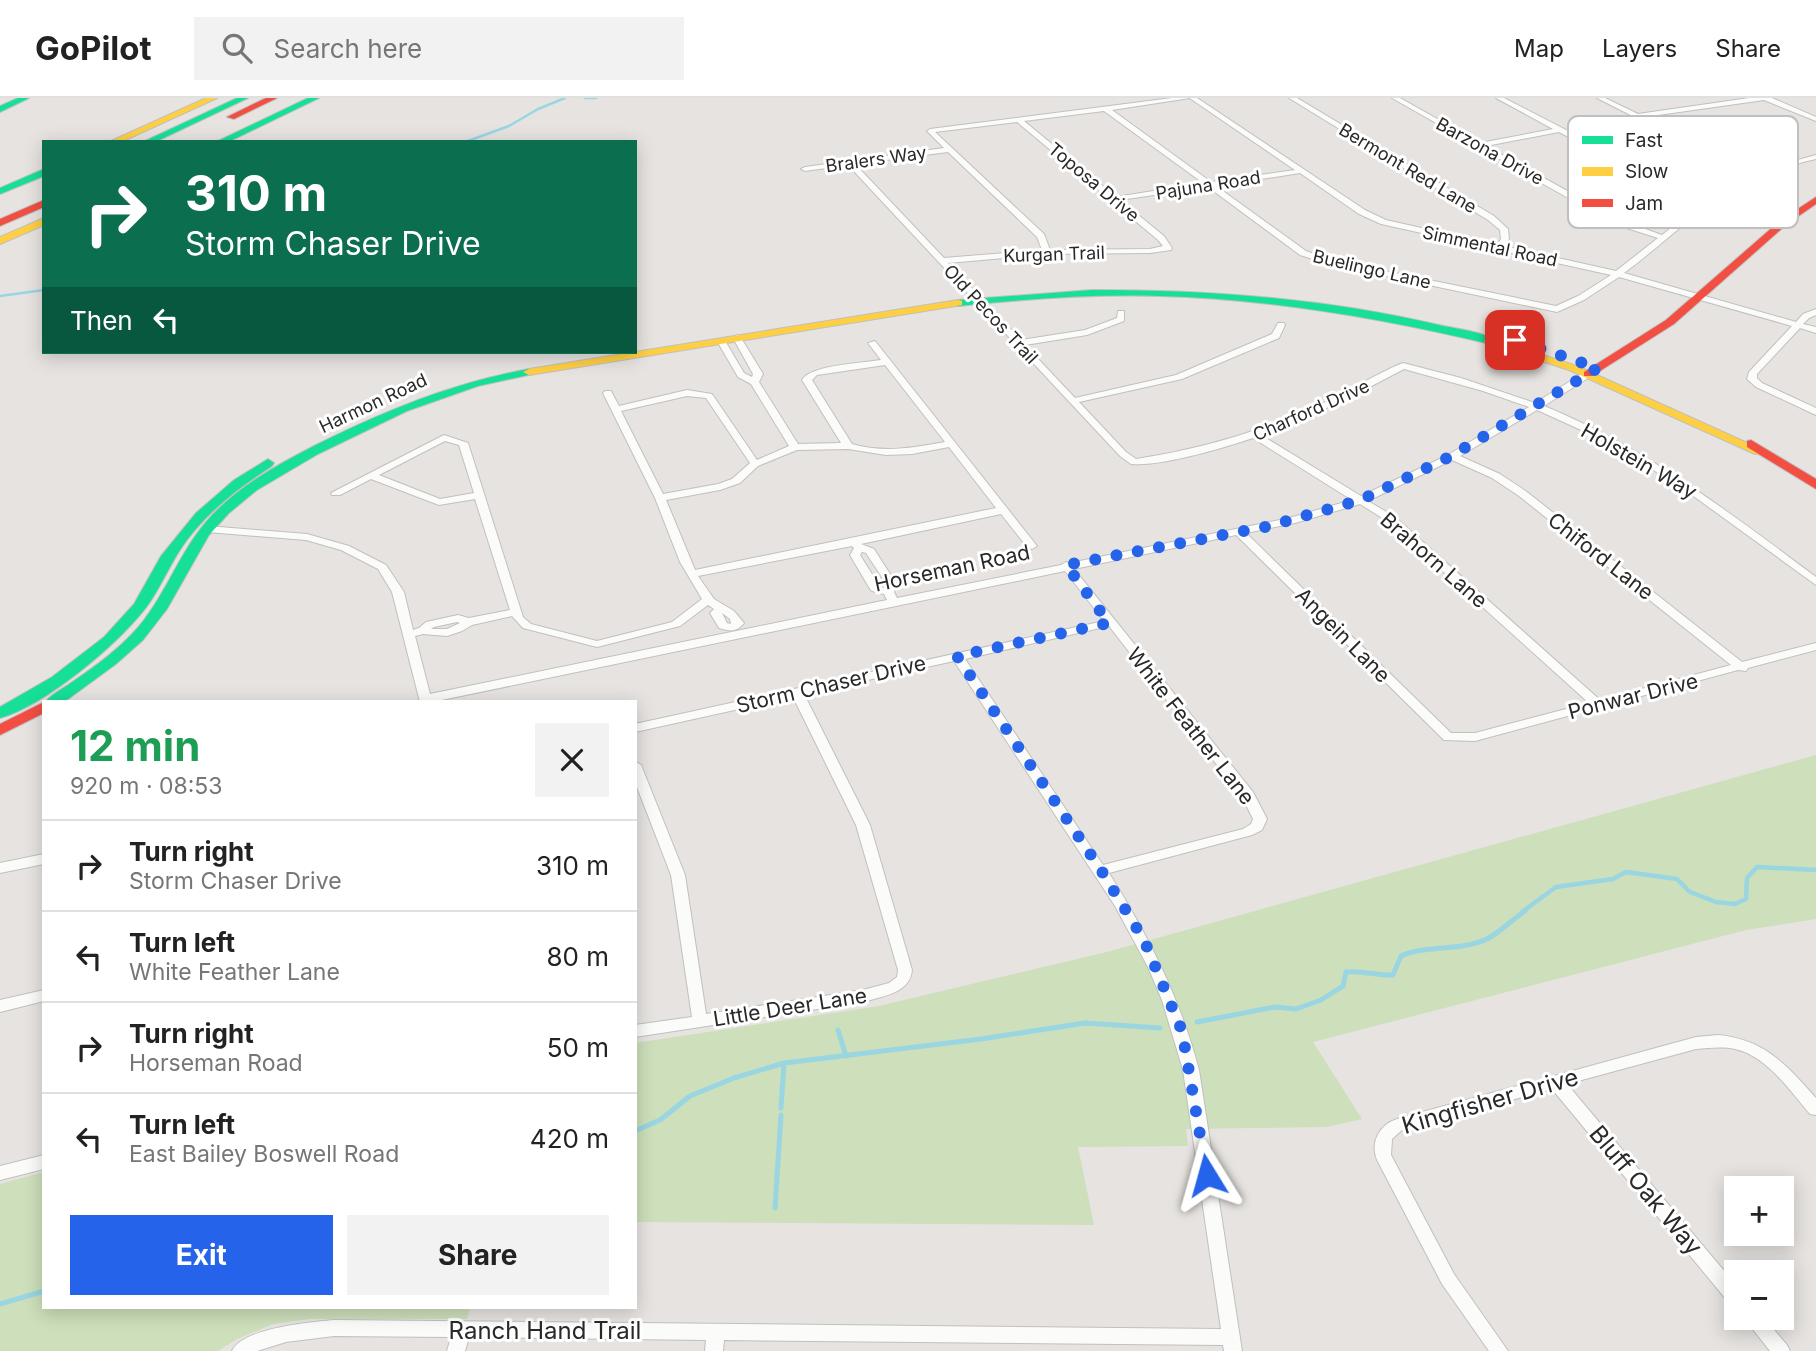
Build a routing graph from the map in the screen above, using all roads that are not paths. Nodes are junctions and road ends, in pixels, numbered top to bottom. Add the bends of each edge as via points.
1 (213, 98) edge
2 (244, 98) edge
3 (273, 98) edge
4 (315, 98) edge
5 (1187, 98) edge
6 (1194, 98) edge
7 (1292, 98) edge
8 (1395, 98) edge
9 (1499, 98) edge
10 (1600, 98) edge
11 (1764, 98) edge
12 (22, 99) edge
13 (0, 107) edge
14 (1105, 108) junction
15 (1638, 116) joint
16 (1018, 119) junction
17 (1816, 119) edge
18 (1560, 130) junction
19 (1568, 134) edge
20 (118, 140) edge
21 (151, 140) edge
22 (181, 140) edge
23 (224, 140) edge
24 (1478, 145) junction
25 (948, 149) junction
26 (1816, 157) edge
27 (1798, 162) edge
28 (850, 163) junction
29 (805, 169) dead end
30 (1301, 171) junction
31 (42, 173) edge
32 (1210, 185) junction
33 (42, 190) edge
34 (0, 191) edge
35 (1568, 195) edge
36 (1115, 199) junction
37 (1816, 200) edge
38 (42, 204) edge
39 (0, 208) edge
40 (1798, 212) edge
41 (42, 222) edge
42 (0, 223) edge
43 (1635, 228) edge
44 (1675, 228) edge
45 (1777, 228) edge
46 (1662, 237) junction
47 (0, 241) edge
48 (1168, 248) joint
49 (1498, 248) junction
50 (1046, 252) junction
51 (941, 261) junction
52 (1618, 274) junction
53 (975, 297) junction
54 (1699, 297) junction
55 (1557, 309) joint
56 (1816, 312) edge
57 (1121, 313) dead end
58 (1798, 324) junction
59 (1281, 325) dead end
60 (1816, 330) edge
61 (729, 340) junction
62 (872, 343) dead end
63 (1019, 343) junction
64 (637, 346) edge
65 (588, 354) edge
66 (887, 362) junction
67 (1403, 366) joint
68 (1593, 371) junction
69 (754, 382) junction
70 (608, 393) dead end
71 (1073, 401) junction
72 (1534, 407) junction
73 (616, 409) junction
74 (1816, 412) edge
75 (1256, 436) junction
76 (951, 444) junction
77 (848, 446) junction
78 (795, 447) junction
79 (1451, 456) junction
80 (1134, 462) joint
81 (755, 464) junction
82 (372, 476) junction
83 (1816, 485) edge
84 (336, 493) dead end
85 (479, 495) junction
86 (660, 498) junction
87 (1361, 500) junction
88 (1003, 510) junction
89 (207, 529) junction
90 (1240, 532) junction
91 (857, 545) junction
92 (1032, 546) dead end
93 (1066, 565) junction
94 (692, 574) junction
95 (1816, 582) edge
96 (891, 597) junction
97 (708, 600) junction
98 (517, 612) junction
99 (468, 622) joint
100 (1109, 623) junction
101 (423, 631) joint
102 (735, 632) junction
103 (409, 634) junction
104 (1816, 646) edge
105 (957, 656) junction
106 (1742, 668) junction
107 (797, 692) junction
108 (56, 700) edge
109 (426, 700) edge
110 (1598, 704) junction
111 (42, 708) edge
112 (0, 713) edge
113 (637, 728) edge
114 (0, 730) edge
115 (1448, 737) joint
116 (637, 770) edge
117 (42, 859) edge
118 (0, 869) edge
119 (1101, 870) junction
120 (42, 996) edge
121 (0, 1006) edge
122 (700, 1021) junction
123 (637, 1031) edge
124 (1556, 1082) junction
125 (1816, 1109) edge
126 (42, 1162) edge
127 (0, 1173) edge
128 (1724, 1284) edge
129 (461, 1329) junction
130 (1763, 1330) edge
131 (716, 1331) junction
132 (974, 1344) edge
133 (1232, 1344) edge
134 (241, 1351) edge
135 (456, 1351) edge
136 (714, 1351) edge
137 (1499, 1351) edge
138 (1781, 1351) edge

1 - 20 main road
2 - 21 main road
3 - 22 main road
4 - 23 main road
5 - 14 street
6 - 30 street, Simmental Road
7 - 49 street, Bermont Red Lane via 1491,218 1504,229 1505,239
8 - 24 street, Barzona Drive
9 - 18 street
10 - 15 street
11 - 15 street
11 - 17 street
12 - 13 main road
14 - 16 street
14 - 32 street, Buelingo Lane
16 - 25 street via 930,131
16 - 36 street, Toposa Drive
18 - 19 street
18 - 24 street
24 - 35 street, Barzona Drive
25 - 28 street, Bralers Way
25 - 50 street via 1041,236
26 - 27 street
28 - 29 street, Bralers Way
28 - 51 street, Old Pecos Trail
30 - 32 street, Pajuna Road
30 - 49 street, Simmental Road via 1384,222
31 - 34 main road
32 - 36 street, Pajuna Road
32 - 55 street, Buelingo Lane via 1303,253
33 - 39 main road
36 - 48 street, Toposa Drive
37 - 40 main road, Horseman Road
38 - 42 main road
41 - 47 main road
43 - 46 street, Barzona Drive
44 - 46 street
45 - 54 main road, Horseman Road
46 - 52 street
48 - 50 street, Kurgan Trail
49 - 52 street, Simmental Road
50 - 51 street, Kurgan Trail
51 - 53 street, Old Pecos Trail
52 - 54 street, Simmental Road
52 - 55 street
53 - 61 main road, Harmon Road
53 - 63 street, Old Pecos Trail
53 - 64 main road
53 - 68 main road via 1136,285 1307,296 1515,340
54 - 58 street, Simmental Road
54 - 68 main road, Horseman Road via 1670,322
56 - 58 street
57 - 63 street via 1121,319 1104,327
58 - 60 street, Simmental Road
58 - 74 street via 1753,371 1752,379
59 - 71 street via 1276,336 1179,377
61 - 69 street via 741,375
61 - 69 street via 758,374
61 - 89 main road, Harmon Road via 480,381 413,402 276,471 245,492
62 - 66 street
63 - 71 street, Old Pecos Trail
65 - 112 main road, Harmon Road via 496,369 424,388 378,406 234,483 186,527 141,605 107,644 59,681
66 - 76 street
66 - 77 street via 808,377
67 - 72 street, Holstein Way
67 - 75 street, Charford Drive
68 - 72 street, Horseman Road
68 - 83 main road via 1739,435
69 - 78 street
70 - 73 street
71 - 80 street, Old Pecos Trail
72 - 79 street, Horseman Road
72 - 95 street, Holstein Way via 1598,434 1672,477
73 - 81 street via 687,393 709,396
73 - 86 street
75 - 80 street, Charford Drive
75 - 87 street, Brahorn Lane
76 - 77 street via 887,454
76 - 88 street
77 - 78 street
78 - 81 street
79 - 87 street, Horseman Road
79 - 106 street, Chiford Lane via 1523,494
81 - 86 street via 736,481 720,487
82 - 84 street
82 - 85 street via 439,502
82 - 85 street via 444,438 463,443
85 - 98 street
86 - 94 street
87 - 90 street, Horseman Road
87 - 110 street, Brahorn Lane via 1391,519
88 - 91 street
88 - 92 street
89 - 103 street via 307,537 345,548 382,567 398,592
89 - 108 main road, Harmon Road via 160,610 128,646
90 - 93 street, Horseman Road
90 - 115 street, Angein Lane
91 - 94 street
91 - 96 street via 855,555 876,589
93 - 96 street, Horseman Road
93 - 100 street, White Feather Lane
94 - 97 street
96 - 102 street, Horseman Road
97 - 98 street via 676,625 597,644 527,626
97 - 102 street via 721,608 716,614 723,626
98 - 99 street
99 - 101 street via 462,628 435,634
100 - 105 street, Storm Chaser Drive
100 - 119 street, White Feather Lane via 1248,795 1260,819 1257,827 1247,832
101 - 103 street
102 - 109 street, Horseman Road
103 - 109 street
104 - 106 street, Ponwar Drive
105 - 107 street, Storm Chaser Drive
105 - 119 street
106 - 110 street, Ponwar Drive
107 - 113 street, Storm Chaser Drive
107 - 122 street, Little Deer Lane via 863,825 904,979 894,987 863,996
110 - 115 street, Ponwar Drive via 1475,737
111 - 114 main road
116 - 122 street via 678,875
117 - 118 street
119 - 133 street via 1144,940 1182,1031
120 - 121 street
122 - 123 street
124 - 125 street, Kingfisher Drive via 1696,1043 1737,1041 1773,1064
124 - 128 street, Bluff Oak Way
124 - 137 street, Kingfisher Drive via 1397,1125 1384,1136 1383,1155 1443,1268
126 - 127 street
129 - 131 street, Ranch Hand Trail
129 - 134 street, Ranch Hand Trail via 334,1328 285,1333
129 - 135 street
130 - 138 street
131 - 132 street, Ranch Hand Trail
131 - 136 street
132 - 133 street, Ranch Hand Trail

